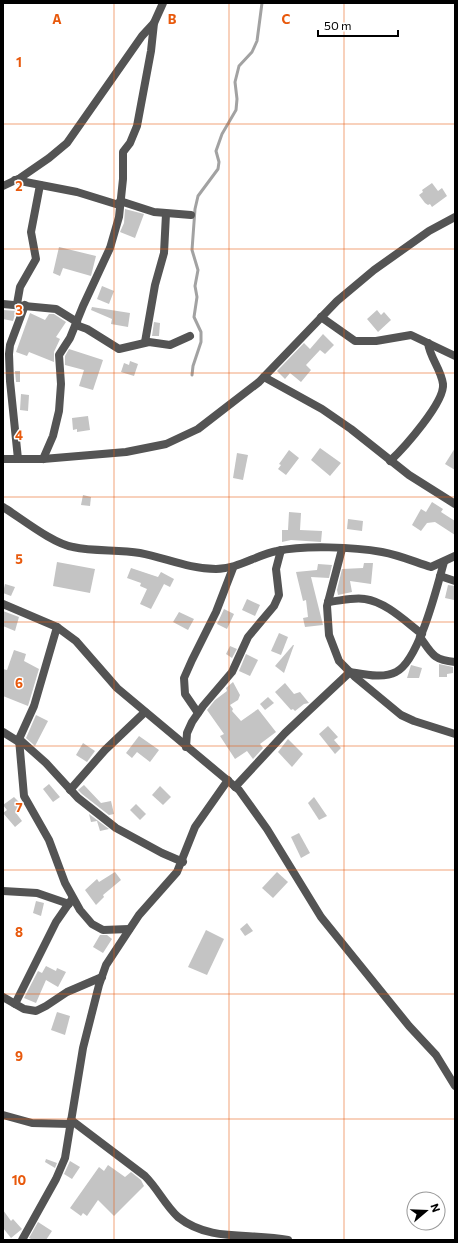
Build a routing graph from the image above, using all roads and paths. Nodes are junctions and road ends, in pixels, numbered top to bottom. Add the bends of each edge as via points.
1 (164, 3) edge
2 (154, 23) junction
3 (15, 180) junction
4 (40, 185) junction
5 (3, 186) edge
6 (120, 203) junction
7 (166, 214) junction
8 (191, 215) dead end
9 (455, 217) edge
10 (3, 304) edge
11 (21, 305) junction
12 (321, 317) junction
13 (76, 323) junction
14 (190, 336) dead end
15 (145, 342) junction
16 (428, 343) junction
17 (455, 356) edge
18 (264, 377) junction
19 (3, 459) edge
20 (18, 459) junction
21 (43, 459) junction
22 (390, 461) junction
23 (455, 504) edge
24 (3, 507) edge
25 (342, 548) junction
26 (282, 550) junction
27 (455, 556) edge
28 (444, 562) junction
29 (232, 568) junction
30 (440, 576) junction
31 (455, 581) edge
32 (328, 602) junction
33 (3, 604) edge
34 (57, 628) junction
35 (421, 636) junction
36 (455, 662) edge
37 (350, 672) junction
38 (145, 712) junction
39 (198, 713) junction
40 (3, 732) edge
41 (455, 734) edge
42 (19, 741) junction
43 (186, 746) junction
44 (228, 780) junction
45 (235, 787) junction
46 (70, 790) junction
47 (183, 862) junction
48 (3, 891) edge
49 (71, 902) junction
50 (129, 929) junction
51 (102, 977) junction
52 (3, 997) edge
53 (15, 1004) junction
54 (455, 1086) edge
55 (3, 1115) edge
56 (70, 1122) junction
57 (22, 1240) edge
58 (288, 1240) edge

1 - 2 street
2 - 3 street via 133,48 67,143
2 - 6 street via 137,126 123,152
3 - 4 street
3 - 5 street
4 - 6 street
4 - 11 street via 32,232 36,259 20,287
6 - 7 street
6 - 13 street via 119,217 110,248
7 - 8 street
7 - 15 street via 164,253 154,284
9 - 12 street via 429,231 374,270
10 - 11 street
11 - 13 street via 56,309
11 - 20 street via 9,354
12 - 16 street via 355,341 376,342 411,335
12 - 18 street
13 - 15 street via 97,334 115,348 124,349
13 - 21 street via 59,355 59,411
14 - 15 street via 170,345
16 - 17 street
16 - 22 street via 442,379 442,392 408,444
18 - 21 street via 198,429 166,444 126,452
18 - 22 street via 328,413
19 - 20 street
20 - 21 street
22 - 23 street
24 - 29 street via 72,547 140,553 182,565
25 - 26 street
25 - 28 street via 381,552 431,567
25 - 32 street
26 - 29 street
26 - 39 street via 276,570 279,595 274,606 251,633 232,672
27 - 28 street
28 - 30 street
29 - 39 street via 216,612 184,678 185,694
30 - 31 street
30 - 35 street
32 - 35 street via 367,599 387,609
32 - 37 street via 327,622 333,650
33 - 34 street
34 - 38 street via 76,641 118,688
34 - 42 street via 34,706
35 - 36 street via 438,660
35 - 37 street via 404,666 396,672
37 - 41 street via 401,715
37 - 45 street via 285,733
38 - 43 street
38 - 46 street via 105,750
39 - 43 street via 187,733
40 - 42 street
42 - 46 street via 46,763
42 - 49 street via 24,796 50,840
43 - 44 street
44 - 45 street
44 - 47 street via 195,827
45 - 54 street via 256,811 326,923 400,1015 436,1055
46 - 47 street via 116,828
47 - 50 street via 174,877
48 - 49 street via 37,893
49 - 50 street via 92,924 103,930
49 - 53 street via 56,922
50 - 51 street via 106,965
51 - 53 street via 67,992 36,1011
51 - 56 street via 83,1048
52 - 53 street
55 - 56 street via 32,1123
56 - 57 street via 65,1158
56 - 58 street via 140,1172 153,1184 170,1209 191,1226 233,1238

